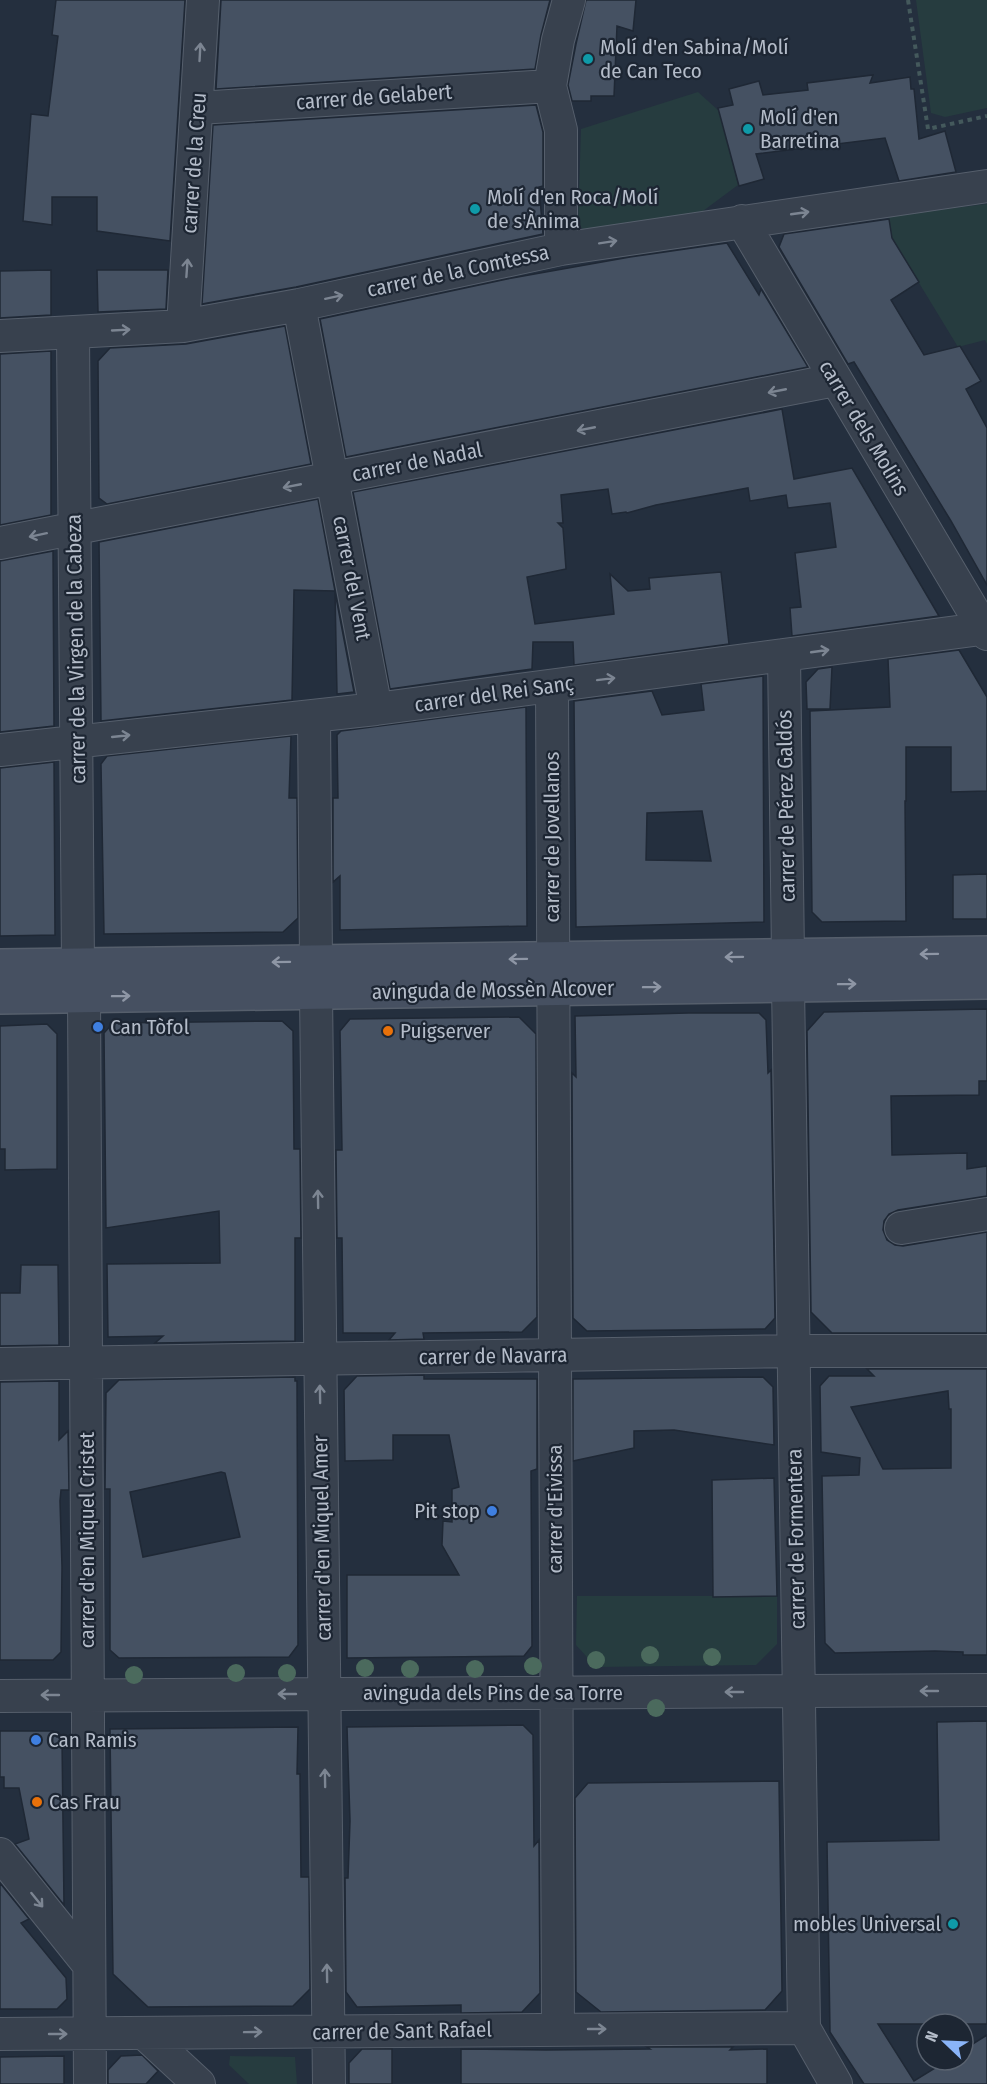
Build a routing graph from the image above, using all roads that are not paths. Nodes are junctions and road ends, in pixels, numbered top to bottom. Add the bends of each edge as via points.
1 (203, 0) edge
2 (569, 0) edge
3 (550, 86) junction
4 (198, 108) junction
5 (987, 186) edge
6 (742, 221) junction
7 (561, 249) junction
8 (299, 304) junction
9 (183, 326) junction
10 (73, 333) junction
11 (0, 336) edge
12 (835, 380) junction
13 (333, 478) junction
14 (75, 528) junction
15 (0, 543) edge
16 (986, 630) edge
17 (784, 656) junction
18 (552, 686) junction
19 (376, 709) junction
20 (314, 716) junction
21 (77, 741) junction
22 (0, 750) edge
23 (987, 953) edge
24 (78, 965) junction
25 (0, 966) edge
26 (788, 970) junction
27 (552, 974) junction
28 (316, 977) junction
29 (987, 982) edge
30 (84, 996) junction
31 (0, 997) edge
32 (987, 1214) edge
33 (901, 1228) dead end
34 (793, 1351) junction
35 (987, 1351) edge
36 (554, 1355) junction
37 (320, 1359) junction
38 (86, 1363) junction
39 (0, 1364) edge
40 (987, 1690) edge
41 (798, 1691) junction
42 (556, 1692) junction
43 (324, 1694) junction
44 (88, 1695) junction
45 (0, 1696) edge
46 (0, 1854) edge
47 (89, 1965) junction
48 (804, 2028) junction
49 (558, 2029) junction
50 (328, 2032) junction
51 (144, 2033) junction
52 (0, 2034) edge
53 (90, 2034) junction
54 (90, 2084) edge
55 (199, 2084) edge
56 (329, 2084) edge
57 (836, 2084) edge

4 -> 1 street, carrer de la Creu
2 - 3 street
3 - 4 street, carrer de Gelabert
3 - 7 street via 561,130
9 -> 4 street, carrer de la Creu
6 -> 5 street, carrer de la Comtessa
7 -> 6 street, carrer de la Comtessa
6 - 12 street, carrer dels Molins
8 -> 7 street, carrer de la Comtessa
8 - 9 street, carrer de la Comtessa
8 - 13 street, carrer del Vent
10 -> 9 street, carrer de la Comtessa
10 - 11 street, carrer de la Comtessa
10 - 14 street, carrer de la Virgen de la Cabeza
12 -> 13 street, carrer de Nadal
12 - 16 street, carrer dels Molins
13 -> 14 street, carrer de Nadal
13 - 19 street, carrer del Vent
14 -> 15 street, carrer de Nadal
14 - 21 street, carrer de la Virgen de la Cabeza
17 -> 16 street, carrer del Rei Sanç
18 -> 17 street, carrer del Rei Sanç
17 - 26 street, carrer de Pérez Galdós
18 - 19 street, carrer del Rei Sanç
18 - 27 street, carrer de Jovellanos
19 - 20 street, carrer del Rei Sanç
21 -> 20 street, carrer del Rei Sanç
20 - 28 street, carrer d'en Miquel Amer
21 - 22 street, carrer del Rei Sanç
21 - 24 street, carrer de la Virgen de la Cabeza
23 -> 26 main road, avinguda de Mossèn Alcover
24 - 25 main road, avinguda de Mossèn Alcover
28 -> 24 main road, avinguda de Mossèn Alcover
26 - 27 main road, avinguda de Mossèn Alcover
26 -> 29 main road, avinguda de Mossèn Alcover
26 - 34 street, carrer de Formentera
27 - 28 main road, avinguda de Mossèn Alcover
27 - 36 street, carrer d'Eivissa
30 -> 28 main road, avinguda de Mossèn Alcover
37 -> 28 street, carrer d'en Miquel Amer
30 - 31 main road, avinguda de Mossèn Alcover
30 - 38 street, carrer d'en Miquel Cristet
32 - 33 street
34 - 35 street, carrer de Navarra
34 - 36 street, carrer de Navarra
34 - 41 street, carrer de Formentera
36 - 37 street, carrer de Navarra
36 - 42 street, carrer d'Eivissa
37 - 38 street, carrer de Navarra
43 -> 37 street, carrer d'en Miquel Amer
38 - 39 street, carrer de Navarra
38 - 44 street, carrer d'en Miquel Cristet
40 -> 41 street, avinguda dels Pins de sa Torre
41 -> 42 street, avinguda dels Pins de sa Torre
41 - 48 street, carrer de Formentera
42 - 43 street, avinguda dels Pins de sa Torre
42 - 49 street, carrer d'Eivissa
43 -> 44 street, avinguda dels Pins de sa Torre
50 -> 43 street, carrer d'en Miquel Amer
44 -> 45 street, avinguda dels Pins de sa Torre
44 - 47 street, carrer d'en Miquel Cristet
46 -> 47 street
47 - 53 street, carrer d'en Miquel Cristet
49 -> 48 street, carrer de Sant Rafael
48 - 57 street, carrer de Formentera
49 - 50 street, carrer de Sant Rafael
51 -> 50 street, carrer de Sant Rafael
50 - 56 street, carrer d'en Miquel Amer
51 - 53 street, carrer de Sant Rafael
51 - 55 street
52 -> 53 street, carrer de Sant Rafael
53 - 54 street, carrer d'en Miquel Cristet

